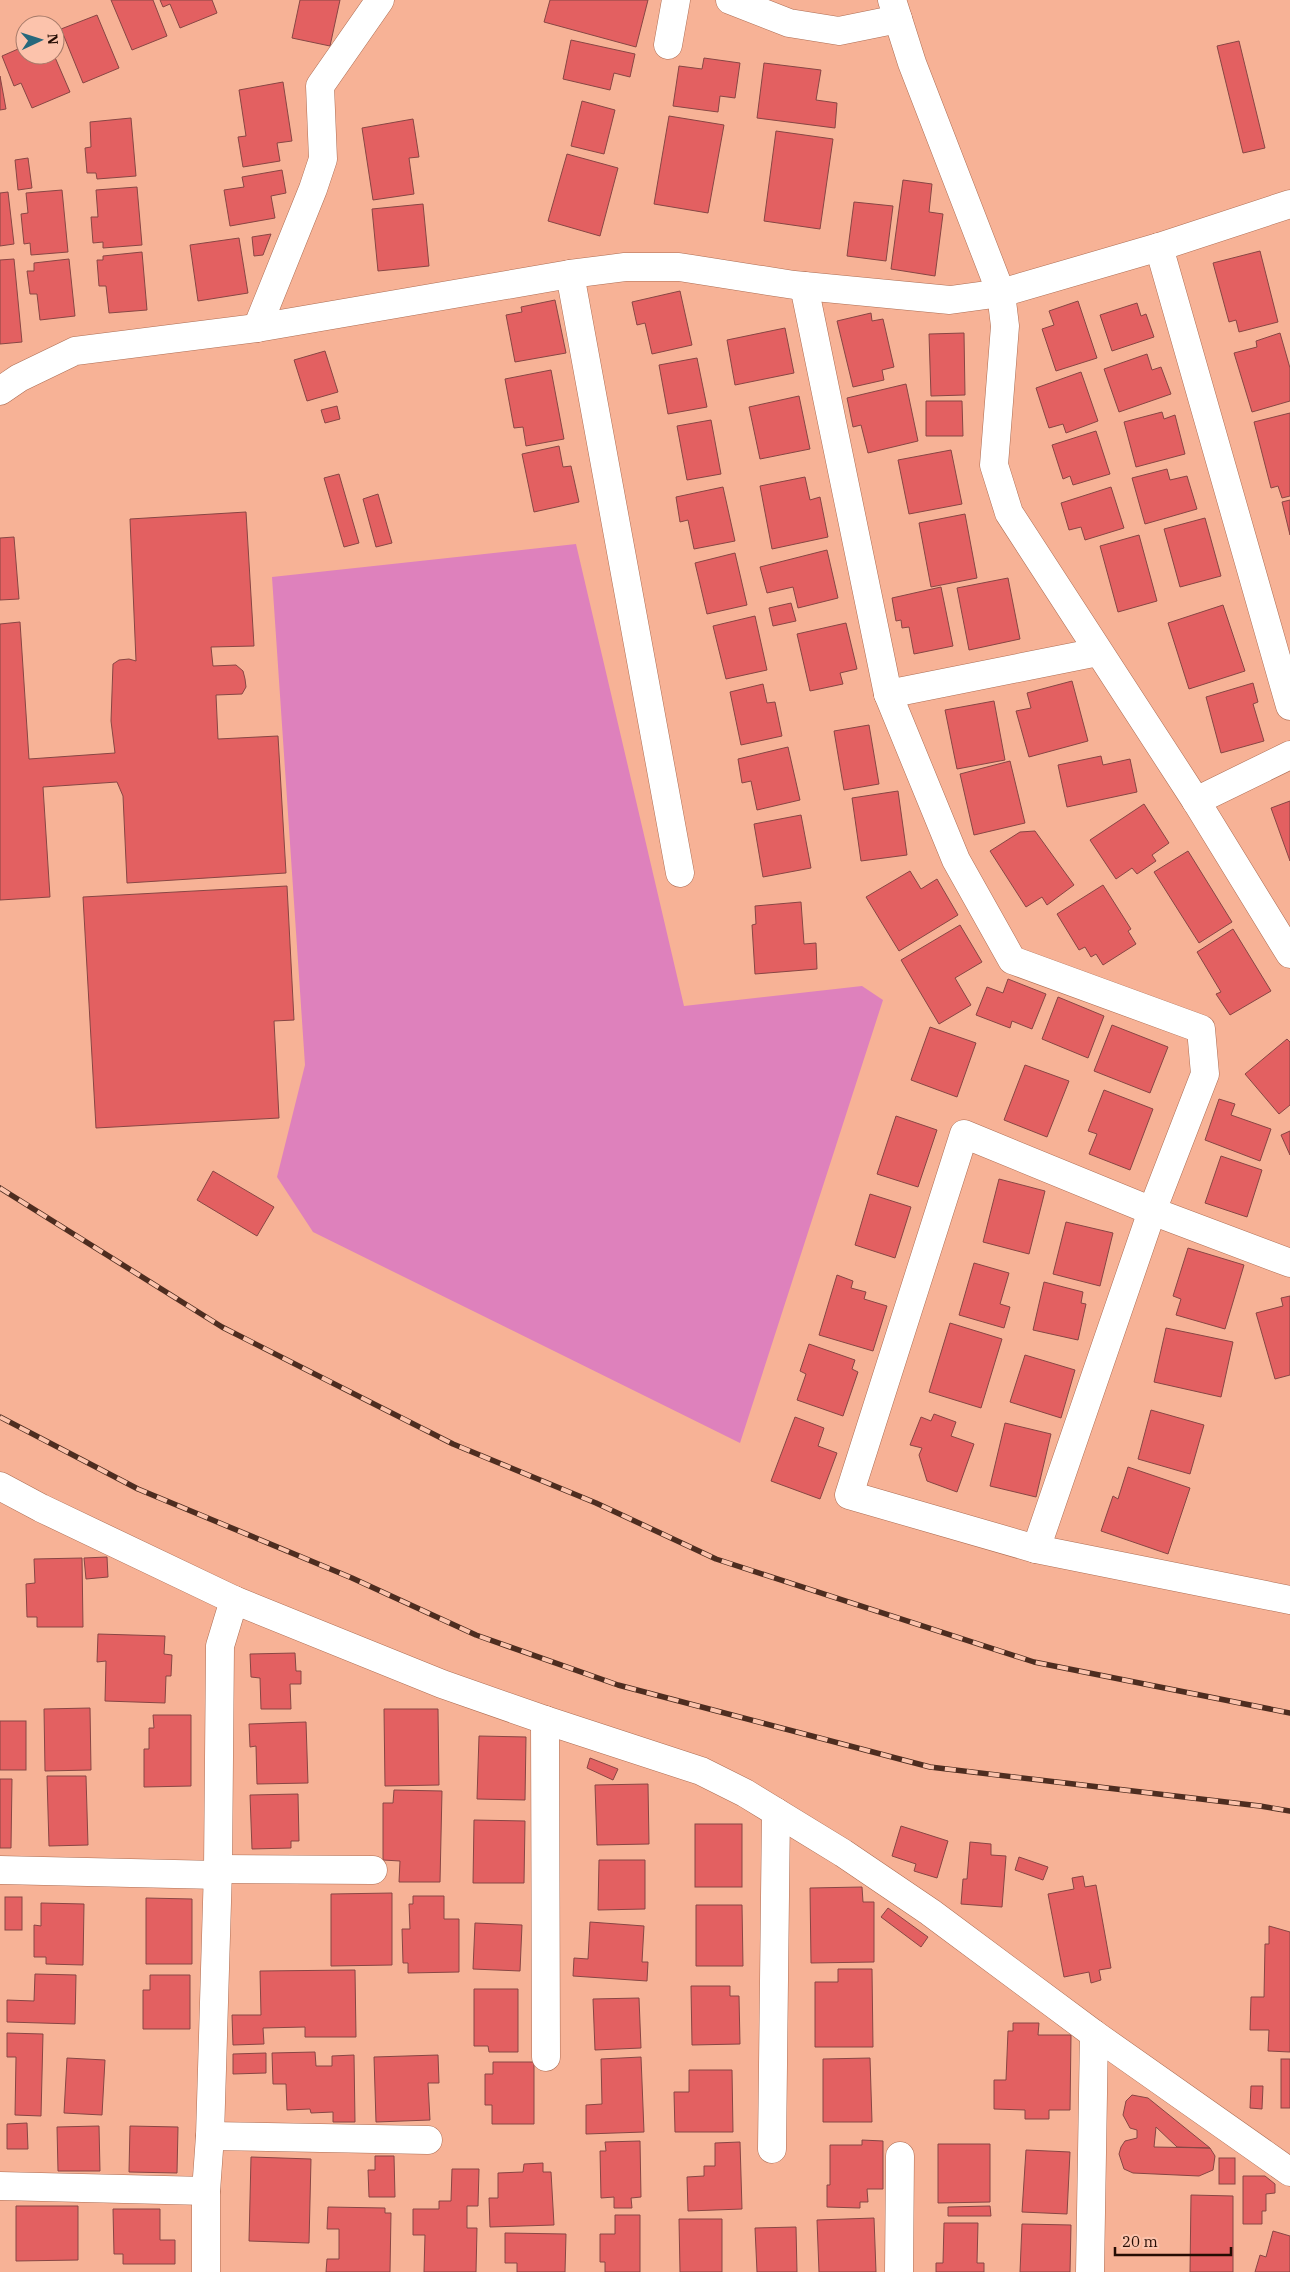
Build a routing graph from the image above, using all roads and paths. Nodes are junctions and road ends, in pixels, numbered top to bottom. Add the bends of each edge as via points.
1 (380, 0) edge
2 (676, 0) edge
3 (730, 0) edge
4 (895, 9) edge
5 (668, 45) dead end
6 (1290, 204) edge
7 (1159, 247) junction
8 (570, 274) junction
9 (804, 286) junction
10 (1001, 293) junction
11 (257, 328) junction
12 (0, 391) edge
13 (1098, 652) junction
14 (888, 694) junction
15 (1290, 706) edge
16 (1290, 755) edge
17 (1196, 801) junction
18 (680, 873) dead end
19 (1290, 954) edge
20 (1152, 1210) junction
21 (1290, 1263) edge
22 (0, 1486) edge
23 (1036, 1549) junction
24 (234, 1600) junction
25 (1290, 1600) edge
26 (545, 1720) junction
27 (776, 1812) junction
28 (0, 1870) edge
29 (373, 1870) dead end
30 (218, 1872) junction
31 (1094, 2034) junction
32 (546, 2057) dead end
33 (210, 2136) junction
34 (428, 2140) dead end
35 (772, 2149) dead end
36 (900, 2156) dead end
37 (1290, 2172) edge
38 (0, 2186) edge
39 (206, 2191) junction
40 (206, 2272) edge
41 (899, 2272) edge
42 (1090, 2272) edge

1 - 11 street via 320,86 323,159
2 - 5 street
3 - 4 street via 788,23 839,31
4 - 10 street via 912,64
6 - 7 street
7 - 10 street
7 - 15 street
8 - 9 street via 625,267 679,267
8 - 11 street
8 - 18 street
9 - 10 street via 950,300
9 - 14 street
10 - 13 street via 1005,326 994,465 1009,513
11 - 12 street via 75,351 19,378
13 - 14 street
13 - 17 street
14 - 20 street via 956,860 1012,960 1202,1029 1205,1074
16 - 17 street
17 - 19 street
20 - 21 street
20 - 23 street
20 - 23 street via 964,1134 849,1496
22 - 24 street
23 - 25 street
24 - 26 street via 442,1684
24 - 30 street via 220,1646
26 - 27 street via 702,1770
26 - 32 street
27 - 31 street via 930,1912
27 - 35 street
28 - 30 street
29 - 30 street
30 - 33 street
31 - 37 street
31 - 42 street
33 - 34 street
33 - 39 street
36 - 41 street
38 - 39 street
39 - 40 street

